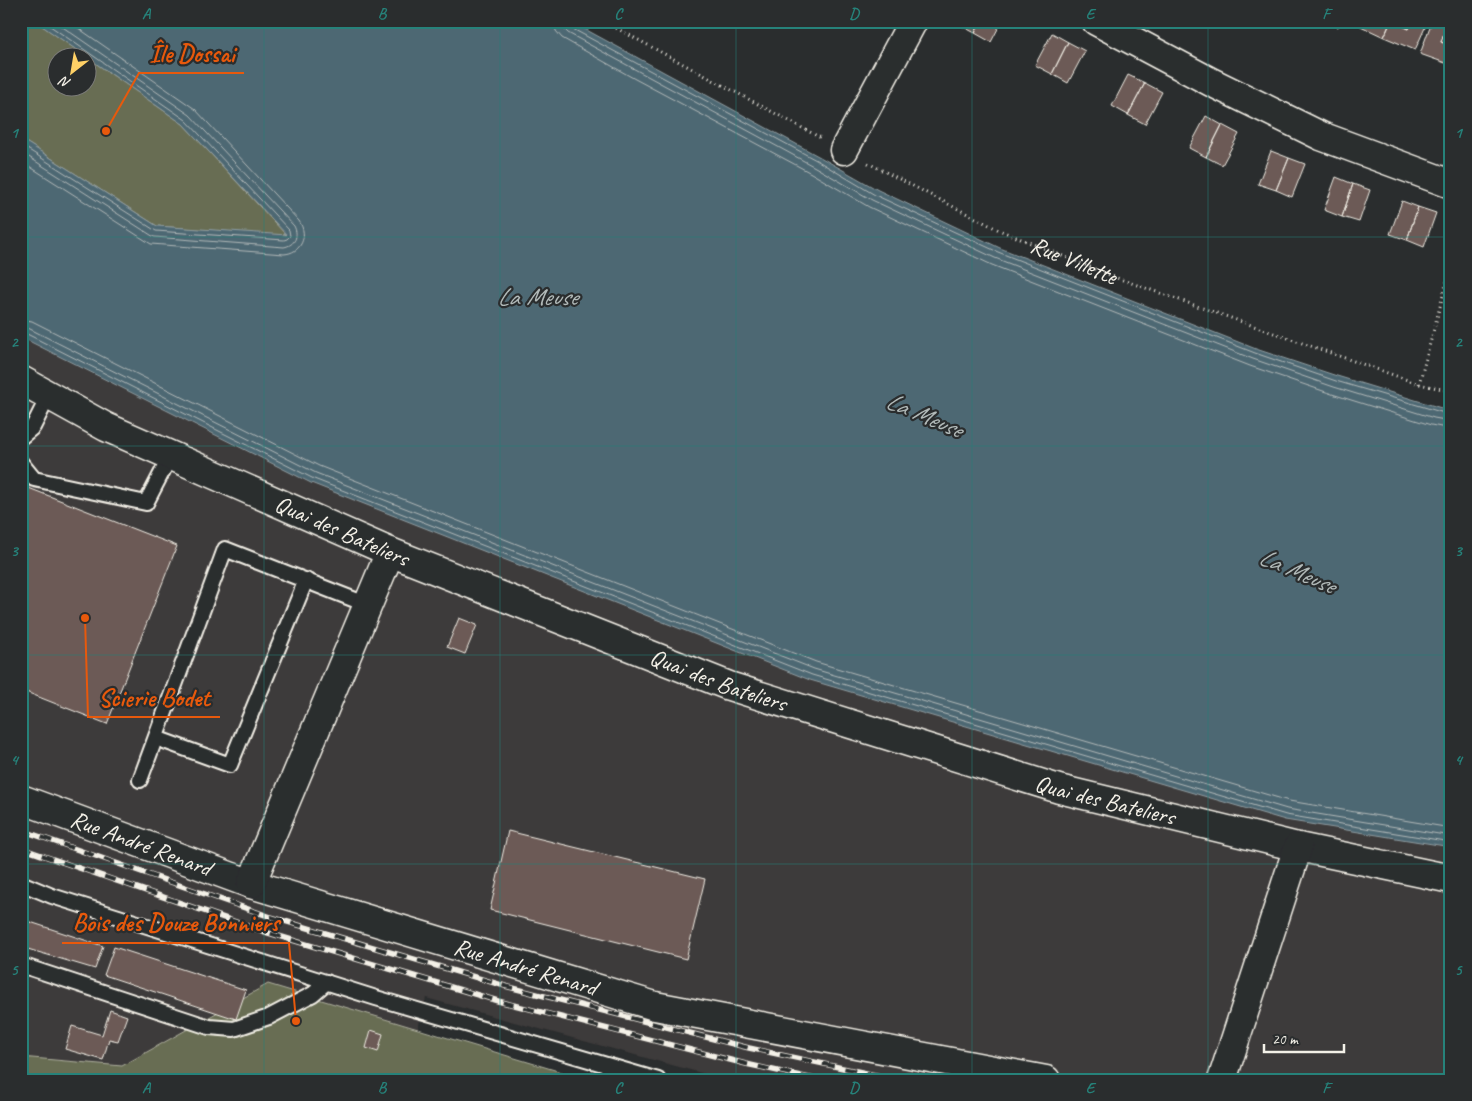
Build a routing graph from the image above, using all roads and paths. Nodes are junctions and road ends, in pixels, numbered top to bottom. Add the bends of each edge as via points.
1 (603, 21) edge
2 (913, 21) edge
3 (1096, 21) edge
4 (844, 150) junction
5 (1451, 184) edge
6 (1451, 266) edge
7 (21, 380) edge
8 (1419, 384) junction
9 (1451, 391) edge
10 (49, 395) junction
11 (21, 437) edge
12 (171, 455) junction
13 (21, 463) edge
14 (390, 552) junction
15 (306, 580) junction
16 (368, 605) junction
17 (156, 738) junction
18 (140, 780) dead end
19 (21, 799) edge
20 (1298, 847) junction
21 (1451, 879) edge
22 (21, 883) edge
23 (251, 884) junction
24 (21, 965) edge
25 (327, 982) junction
26 (658, 1080) edge
27 (1046, 1080) edge
28 (1222, 1080) edge

1 - 4 path, Rue Villette
2 - 4 street
3 - 5 street via 1321,136
4 - 8 path, Rue Villette via 999,230 1108,274
6 - 8 path
7 - 10 street, Quai des Bateliers
8 - 9 path, Rue Villette
10 - 11 lane via 33,427
10 - 12 street, Quai des Bateliers via 106,427
12 - 13 lane via 146,503 34,479
12 - 14 street, Quai des Bateliers
14 - 16 street
14 - 20 street, Quai des Bateliers via 729,686 1059,789
15 - 16 lane
15 - 17 lane via 230,765
15 - 17 lane via 225,549
16 - 23 street
17 - 18 lane
19 - 23 street, Rue André Renard
20 - 21 street, Quai des Bateliers
20 - 28 street
22 - 25 lane via 52,896
23 - 27 street, Rue André Renard via 655,1006
24 - 25 lane via 209,1027 234,1029 269,1017 313,994
25 - 26 lane

